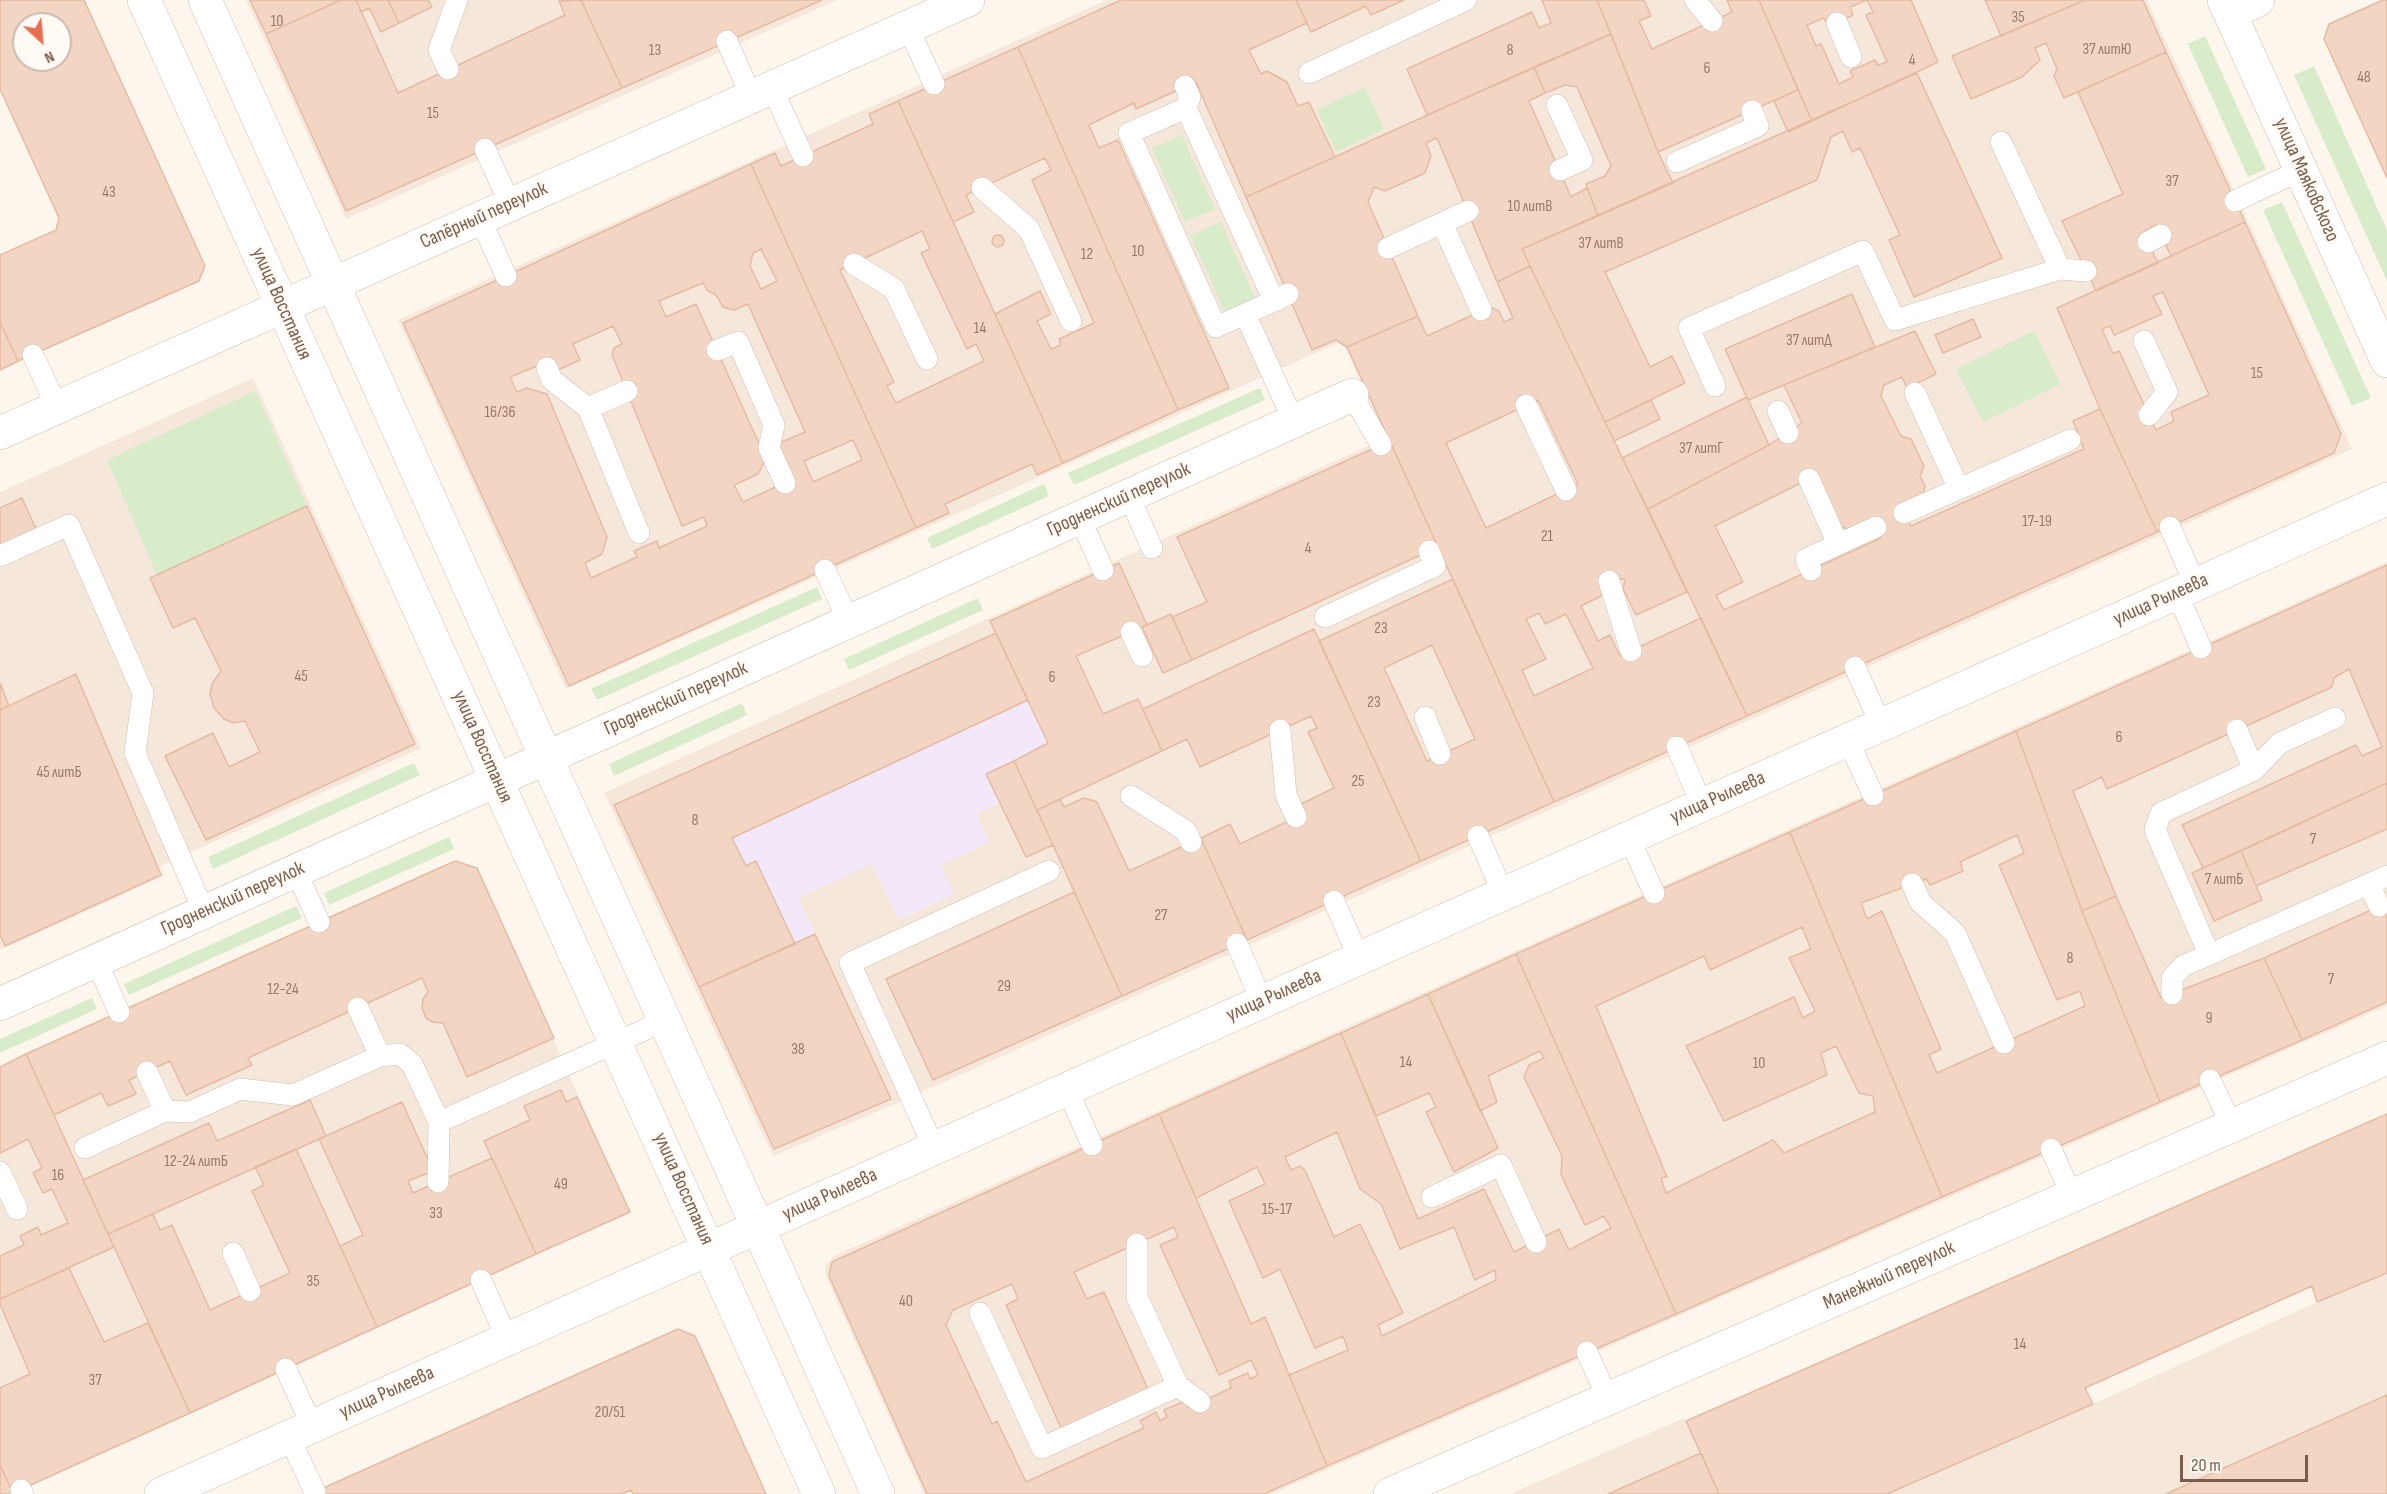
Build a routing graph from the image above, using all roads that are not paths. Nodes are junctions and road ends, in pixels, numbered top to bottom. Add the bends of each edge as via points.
1 (144, 0) edge
2 (205, 0) edge
3 (458, 0) edge
4 (968, 0) edge
5 (1466, 0) edge
6 (1695, 0) edge
7 (2238, 4) edge
8 (1433, 7) edge
9 (1713, 21) dead end
10 (1837, 23) dead end
11 (908, 27) junction
12 (727, 41) dead end
13 (1851, 57) dead end
14 (448, 69) dead end
15 (1309, 73) dead end
16 (934, 84) dead end
17 (1185, 86) dead end
18 (762, 92) junction
19 (1557, 105) dead end
20 (1186, 108) junction
21 (1752, 111) dead end
22 (2001, 142) dead end
23 (484, 149) dead end
24 (803, 156) dead end
25 (1677, 162) dead end
26 (1560, 170) dead end
27 (2301, 170) junction
28 (982, 188) dead end
29 (2235, 201) dead end
30 (510, 204) junction
31 (1468, 211) dead end
32 (480, 218) junction
33 (1442, 223) junction
34 (1388, 248) dead end
35 (854, 264) dead end
36 (2060, 269) junction
37 (2086, 271) dead end
38 (506, 276) dead end
39 (332, 283) junction
40 (282, 306) junction
41 (1481, 310) dead end
42 (1245, 314) junction
43 (1071, 321) dead end
44 (2144, 341) dead end
45 (717, 350) dead end
46 (33, 355) dead end
47 (927, 359) dead end
48 (2387, 361) edge
49 (547, 368) dead end
50 (1715, 386) dead end
51 (627, 391) dead end
52 (1915, 393) dead end
53 (1352, 395) joint
54 (1526, 405) dead end
55 (57, 407) junction
56 (588, 408) junction
57 (1778, 411) dead end
58 (2149, 415) dead end
59 (1294, 422) junction
60 (0, 433) edge
61 (1788, 433) dead end
62 (2070, 440) dead end
63 (1381, 445) dead end
64 (1809, 479) dead end
65 (785, 483) dead end
66 (1959, 489) junction
67 (1566, 490) dead end
68 (1129, 496) junction
69 (2387, 499) edge
70 (1904, 513) dead end
71 (1080, 518) junction
72 (2170, 526) dead end
73 (1876, 527) dead end
74 (639, 533) dead end
75 (1838, 544) junction
76 (1152, 548) dead end
77 (1429, 551) dead end
78 (0, 556) edge
79 (825, 570) dead end
80 (1103, 570) dead end
81 (1811, 570) dead end
82 (1609, 581) dead end
83 (2186, 589) junction
84 (1325, 617) dead end
85 (849, 622) junction
86 (1131, 632) dead end
87 (2201, 648) dead end
88 (1631, 651) dead end
89 (1142, 656) dead end
90 (1856, 667) dead end
91 (1425, 717) dead end
92 (2335, 718) dead end
93 (1881, 725) junction
94 (1280, 730) dead end
95 (2237, 730) dead end
96 (1848, 740) junction
97 (1677, 747) dead end
98 (1440, 754) dead end
99 (545, 758) junction
100 (2254, 770) junction
101 (497, 780) junction
102 (1873, 795) dead end
103 (1131, 796) dead end
104 (1702, 805) junction
105 (1296, 817) dead end
106 (1478, 836) dead end
107 (1629, 838) junction
108 (1191, 842) dead end
109 (296, 871) junction
110 (1049, 871) dead end
111 (2378, 880) edge
112 (1912, 884) dead end
113 (1503, 893) junction
114 (1654, 893) dead end
115 (1334, 901) dead end
116 (2379, 906) dead end
117 (204, 912) junction
118 (319, 922) dead end
119 (1237, 944) dead end
120 (2209, 954) junction
121 (1359, 958) junction
122 (96, 960) junction
123 (2172, 994) dead end
124 (1262, 1002) junction
125 (0, 1004) edge
126 (358, 1008) dead end
127 (119, 1012) dead end
128 (664, 1021) junction
129 (616, 1043) junction
130 (2004, 1043) dead end
131 (380, 1056) junction
132 (2387, 1058) edge
133 (147, 1072) dead end
134 (2210, 1080) dead end
135 (1067, 1089) junction
136 (165, 1111) junction
137 (439, 1122) junction
138 (2232, 1126) junction
139 (1092, 1145) dead end
140 (85, 1148) dead end
141 (934, 1148) junction
142 (2051, 1149) dead end
143 (0, 1172) edge
144 (438, 1182) dead end
145 (2072, 1196) junction
146 (1432, 1197) dead end
147 (17, 1209) dead end
148 (757, 1227) junction
149 (1536, 1242) dead end
150 (1137, 1244) dead end
151 (710, 1249) junction
152 (233, 1253) dead end
153 (481, 1280) dead end
154 (250, 1291) dead end
155 (980, 1313) dead end
156 (507, 1339) junction
157 (1587, 1352) dead end
158 (286, 1369) dead end
159 (1178, 1386) junction
160 (1608, 1399) junction
161 (1200, 1402) dead end
162 (301, 1431) junction
163 (315, 1492) dead end
164 (161, 1494) edge
165 (819, 1494) edge
166 (878, 1494) edge
167 (1390, 1494) edge

1 - 40 street, улица Восстания
2 - 39 street
3 - 14 lane via 439,50
4 - 11 street, Сапёрный переулок
5 - 8 lane
6 - 9 lane
7 - 27 street, улица Маяковского
8 - 15 lane
10 - 13 lane
11 - 16 lane
11 - 18 street, Сапёрный переулок
12 - 18 lane
17 - 20 lane via 1190,97
18 - 24 lane
18 - 30 street, Сапёрный переулок
19 - 26 lane via 1582,160
20 - 42 lane via 1281,298
20 - 42 lane via 1129,133 1216,327
21 - 25 lane via 1758,126
22 - 36 lane
23 - 30 lane
27 - 29 lane
27 - 48 street, улица Маяковского
28 - 43 lane via 1029,229
30 - 32 street, Сапёрный переулок
31 - 33 lane
32 - 38 lane
32 - 39 street, Сапёрный переулок
33 - 34 lane
33 - 41 lane
35 - 47 lane via 894,289
36 - 37 lane
36 - 50 lane via 1895,320 1863,251 1689,328
39 - 40 street, Сапёрный переулок
39 - 99 street
40 - 55 street, Сапёрный переулок
40 - 101 street, улица Восстания
42 - 59 lane
44 - 58 lane via 2167,392
45 - 65 lane via 738,342 774,425 769,448
46 - 55 lane
49 - 56 lane via 552,380
51 - 56 lane
52 - 66 lane
53 - 59 street, Гродненский переулок
53 - 63 lane
54 - 67 lane
55 - 60 street, Сапёрный переулок
56 - 74 lane
57 - 61 lane
59 - 68 street, Гродненский переулок
62 - 66 lane
64 - 75 lane
66 - 70 lane
68 - 71 street, Гродненский переулок
68 - 76 lane
69 - 83 street, улица Рылеева
71 - 80 lane
71 - 85 street, Гродненский переулок
72 - 83 lane
73 - 75 lane
75 - 81 lane via 1806,559
77 - 84 lane via 1435,566
78 - 117 lane via 69,525 142,693 135,753
79 - 85 lane
82 - 88 lane
83 - 87 lane
83 - 93 street, улица Рылеева
85 - 99 street, Гродненский переулок
86 - 89 lane
90 - 93 lane
91 - 98 lane
92 - 100 lane via 2280,743
93 - 96 street, улица Рылеева
94 - 105 lane via 1286,795
95 - 100 lane
96 - 102 lane
96 - 104 street, улица Рылеева
97 - 104 lane
99 - 101 street, Гродненский переулок
99 - 128 street
100 - 120 lane via 2161,813 2155,830
101 - 109 street, Гродненский переулок
101 - 129 street, улица Восстания
103 - 108 lane via 1186,831
104 - 107 street, улица Рылеева
106 - 113 lane
107 - 113 street, улица Рылеева
107 - 114 lane
109 - 117 street, Гродненский переулок
109 - 118 lane
110 - 141 lane via 850,963
111 - 116 lane
111 - 120 lane
112 - 130 lane via 1921,903 1954,933
113 - 121 street, улица Рылеева
115 - 121 lane
117 - 122 street, Гродненский переулок
119 - 124 lane
120 - 123 lane via 2183,966 2172,978
121 - 124 street, улица Рылеева
122 - 125 street, Гродненский переулок
122 - 127 lane
124 - 135 street, улица Рылеева
126 - 131 lane
128 - 129 lane
128 - 148 street
129 - 137 lane
129 - 151 street, улица Восстания
131 - 136 lane via 293,1095 240,1089 190,1112
131 - 137 lane via 400,1054 412,1064
132 - 138 street, Манежный переулок
133 - 136 lane
134 - 138 lane
135 - 139 lane
135 - 141 street, улица Рылеева
136 - 140 lane
137 - 144 lane
138 - 145 street, Манежный переулок
141 - 148 street, улица Рылеева
142 - 145 lane
143 - 147 lane
145 - 160 street, Манежный переулок
146 - 149 lane via 1501,1166
148 - 151 street, улица Рылеева
148 - 166 street
150 - 159 lane via 1137,1298
151 - 156 street, улица Рылеева
151 - 165 street, улица Восстания
152 - 154 lane
153 - 156 lane
155 - 159 lane via 1042,1448
156 - 162 street, улица Рылеева
157 - 160 lane
158 - 162 lane
159 - 161 lane
160 - 167 street, Манежный переулок
162 - 163 lane
162 - 164 street, улица Рылеева

